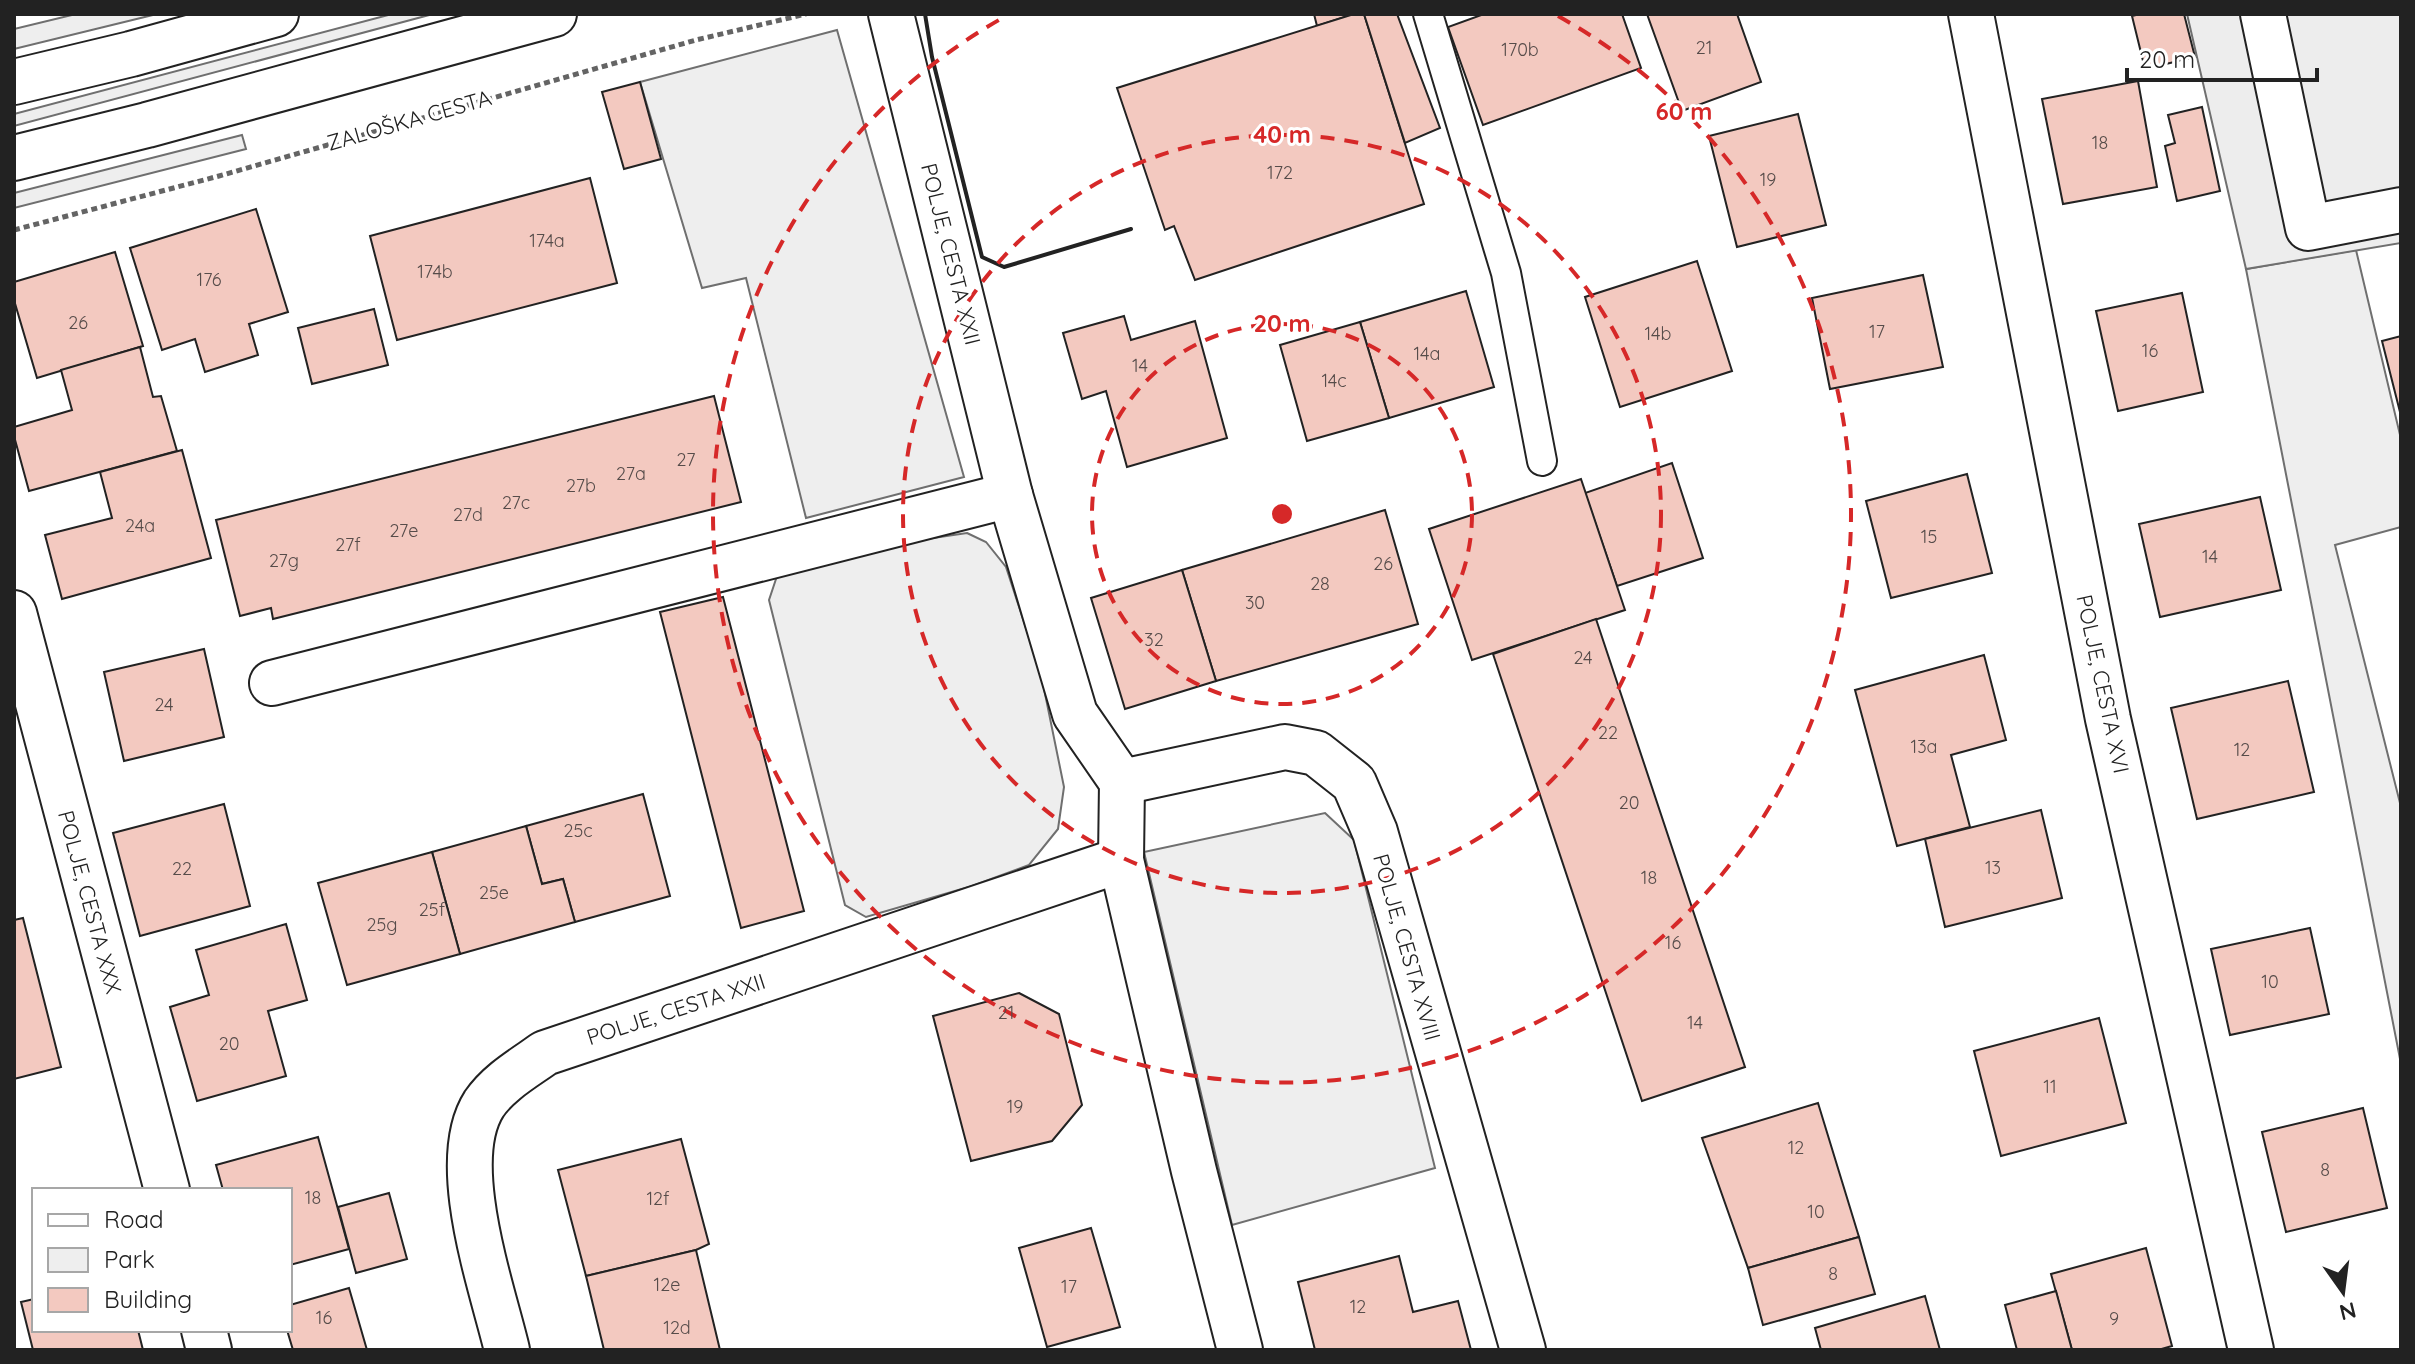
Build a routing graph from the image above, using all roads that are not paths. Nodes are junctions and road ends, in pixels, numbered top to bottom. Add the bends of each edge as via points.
1 (276, 14) edge
2 (554, 14) edge
3 (891, 14) edge
4 (1428, 14) edge
5 (1971, 14) edge
6 (2263, 14) edge
7 (14, 82) edge
8 (14, 158) edge
9 (2401, 210) edge
10 (1542, 461) dead end
11 (1010, 495) junction
12 (14, 613) edge
13 (272, 683) dead end
14 (1122, 782) junction
15 (1121, 860) junction
16 (166, 1188) edge
17 (507, 1350) edge
18 (1240, 1350) edge
19 (1523, 1350) edge
20 (2251, 1350) edge

1 - 7 street
2 - 8 street
3 - 11 street, POLJE, CESTA XXII
4 - 10 lane via 1506,273
5 - 20 street, POLJE, CESTA XVI via 2108,719
6 - 9 street via 2308,228
11 - 13 street
11 - 14 street, POLJE, CESTA XXII via 1075,714
12 - 16 street, POLJE, CESTA XXX
14 - 15 street
14 - 19 street, POLJE, CESTA XVIII via 1285,747 1316,753 1354,783 1375,832
15 - 17 street, POLJE, CESTA XXII via 545,1053 506,1080 483,1105 469,1149 471,1200
15 - 18 street

